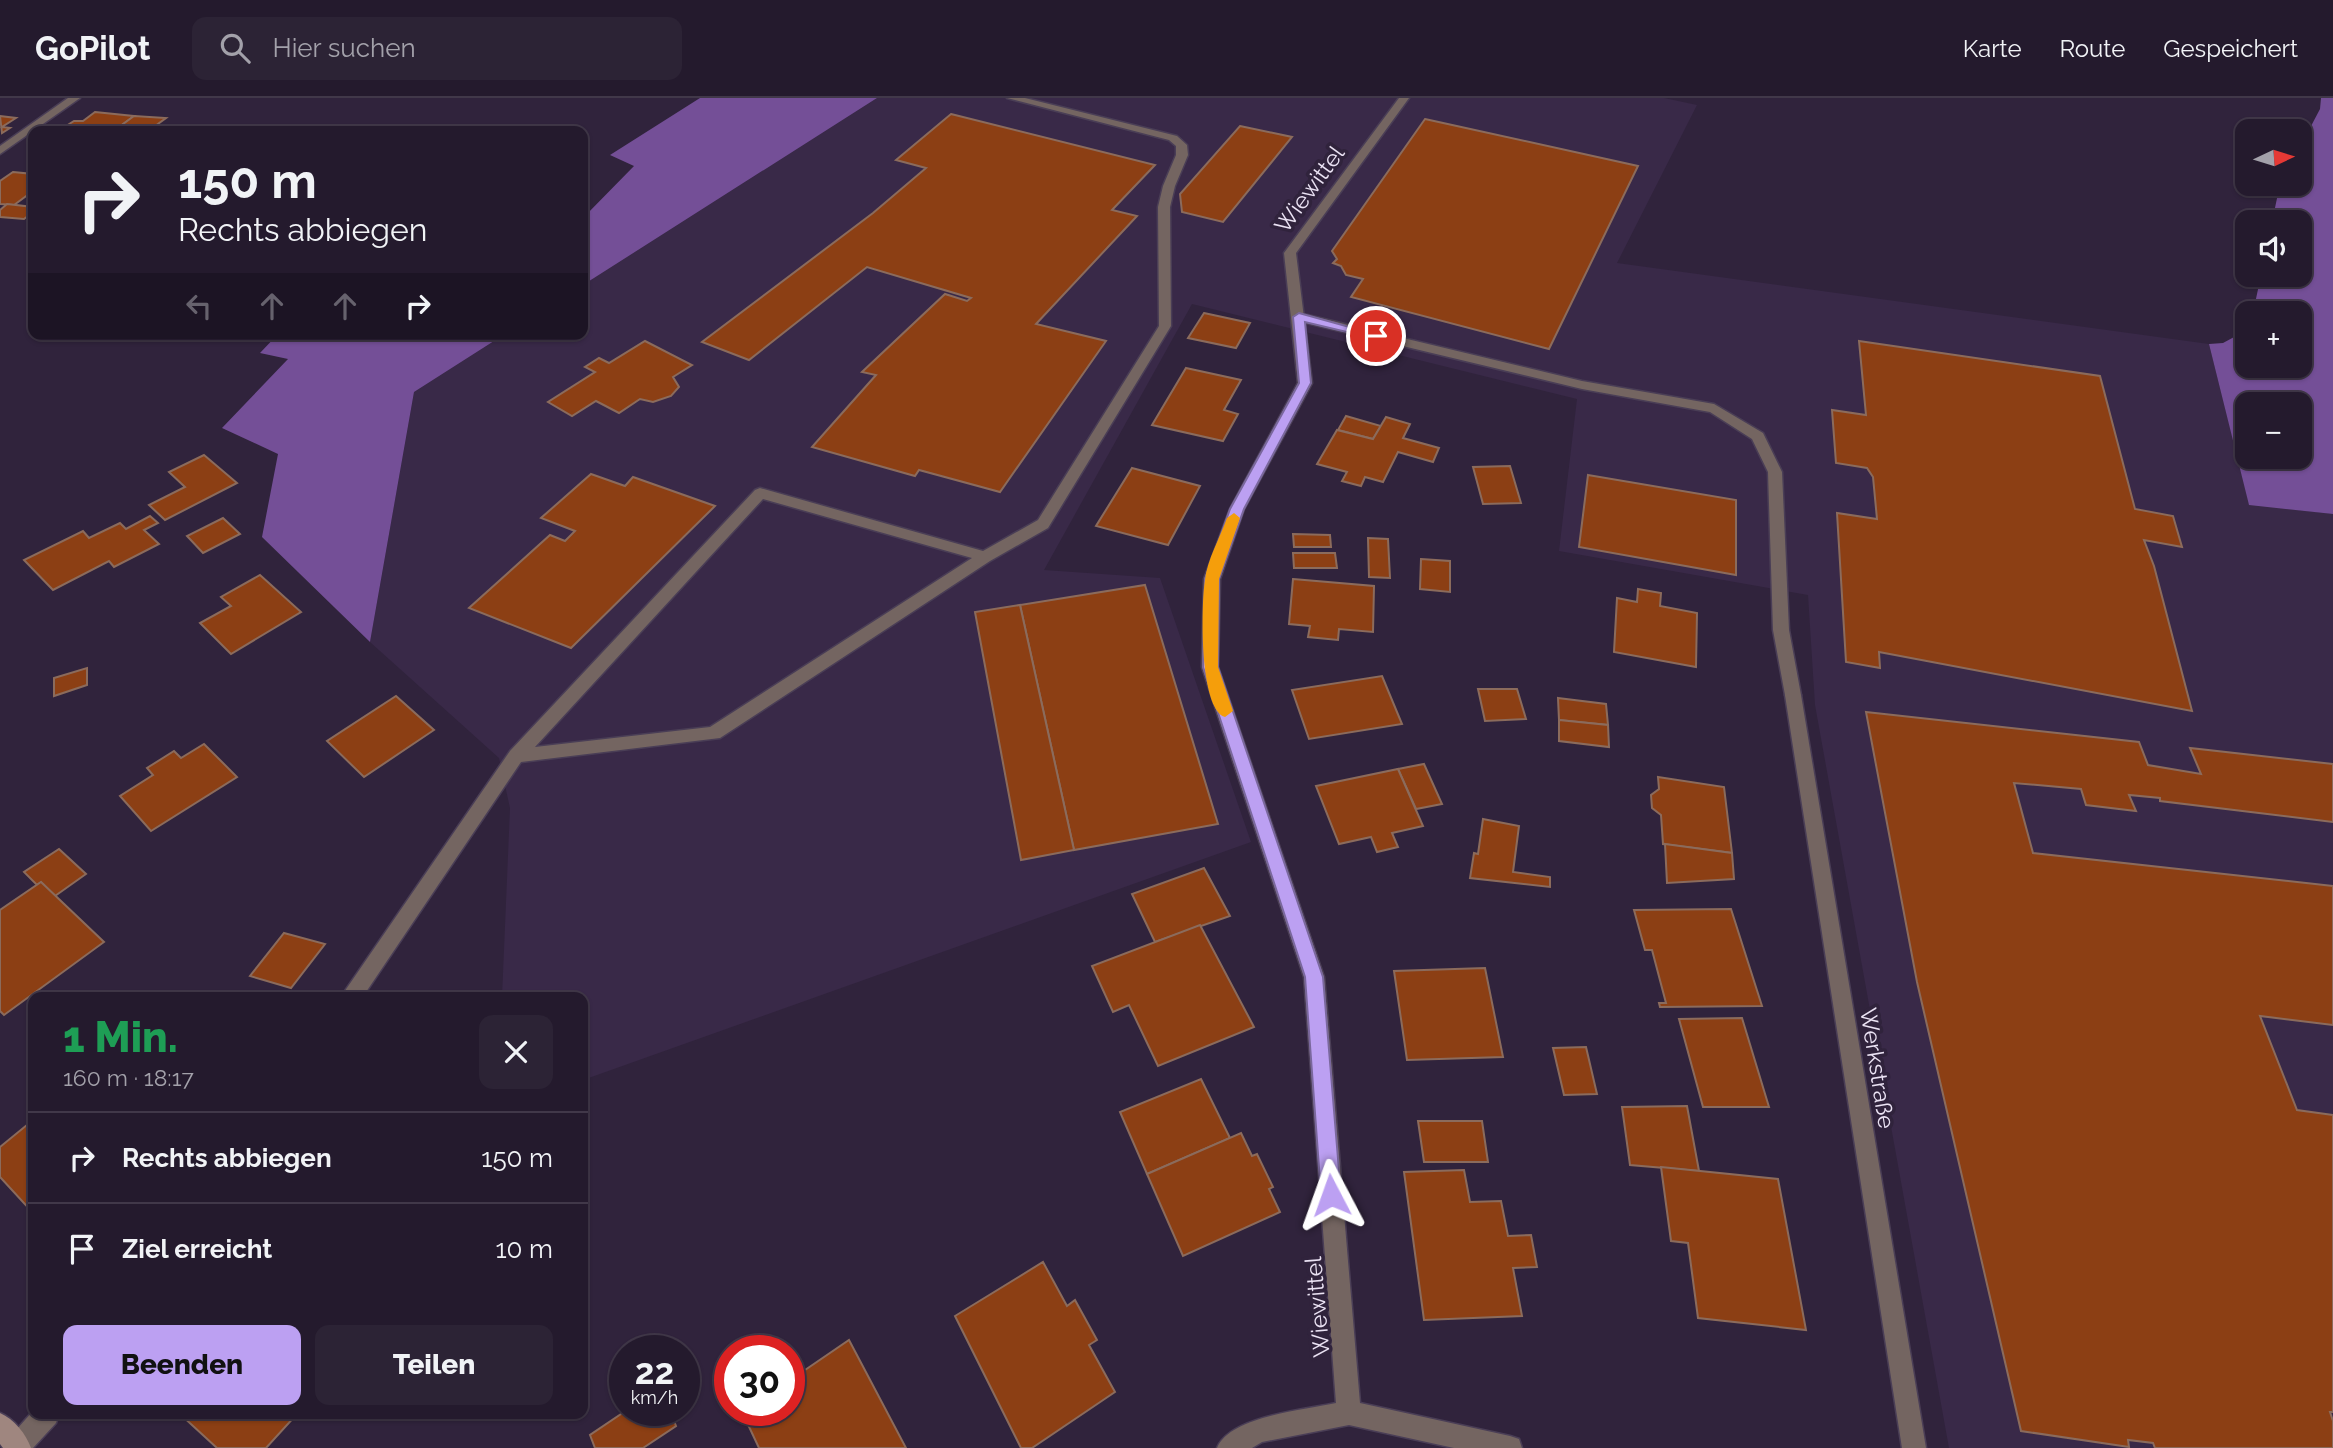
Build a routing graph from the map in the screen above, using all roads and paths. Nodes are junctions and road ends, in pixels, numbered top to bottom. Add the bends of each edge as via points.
1 (75, 98) edge
2 (1012, 98) edge
3 (1404, 98) edge
4 (35, 126) edge
5 (28, 131) edge
6 (0, 151) edge
7 (1299, 317) junction
8 (985, 557) junction
9 (516, 756) junction
10 (354, 992) edge
11 (1349, 1413) junction
12 (43, 1419) edge
13 (0, 1425) edge
14 (19, 1448) edge
15 (1230, 1448) edge
16 (1510, 1448) edge
17 (1914, 1448) edge

1 - 4 street
2 - 8 street via 1173,138 1181,145 1182,155 1164,207 1165,326 1043,524
3 - 7 street, Wiewittel via 1290,253
5 - 6 street
7 - 11 street, Wiewittel via 1305,383 1237,509 1212,579 1210,667 1314,977
7 - 17 street, Werkstraße via 1582,385 1714,408 1758,436 1775,472 1781,629
8 - 9 street via 714,733
8 - 9 street via 760,493
9 - 10 street
11 - 15 street via 1258,1431
11 - 16 street
12 - 14 street
13 - 14 main road

